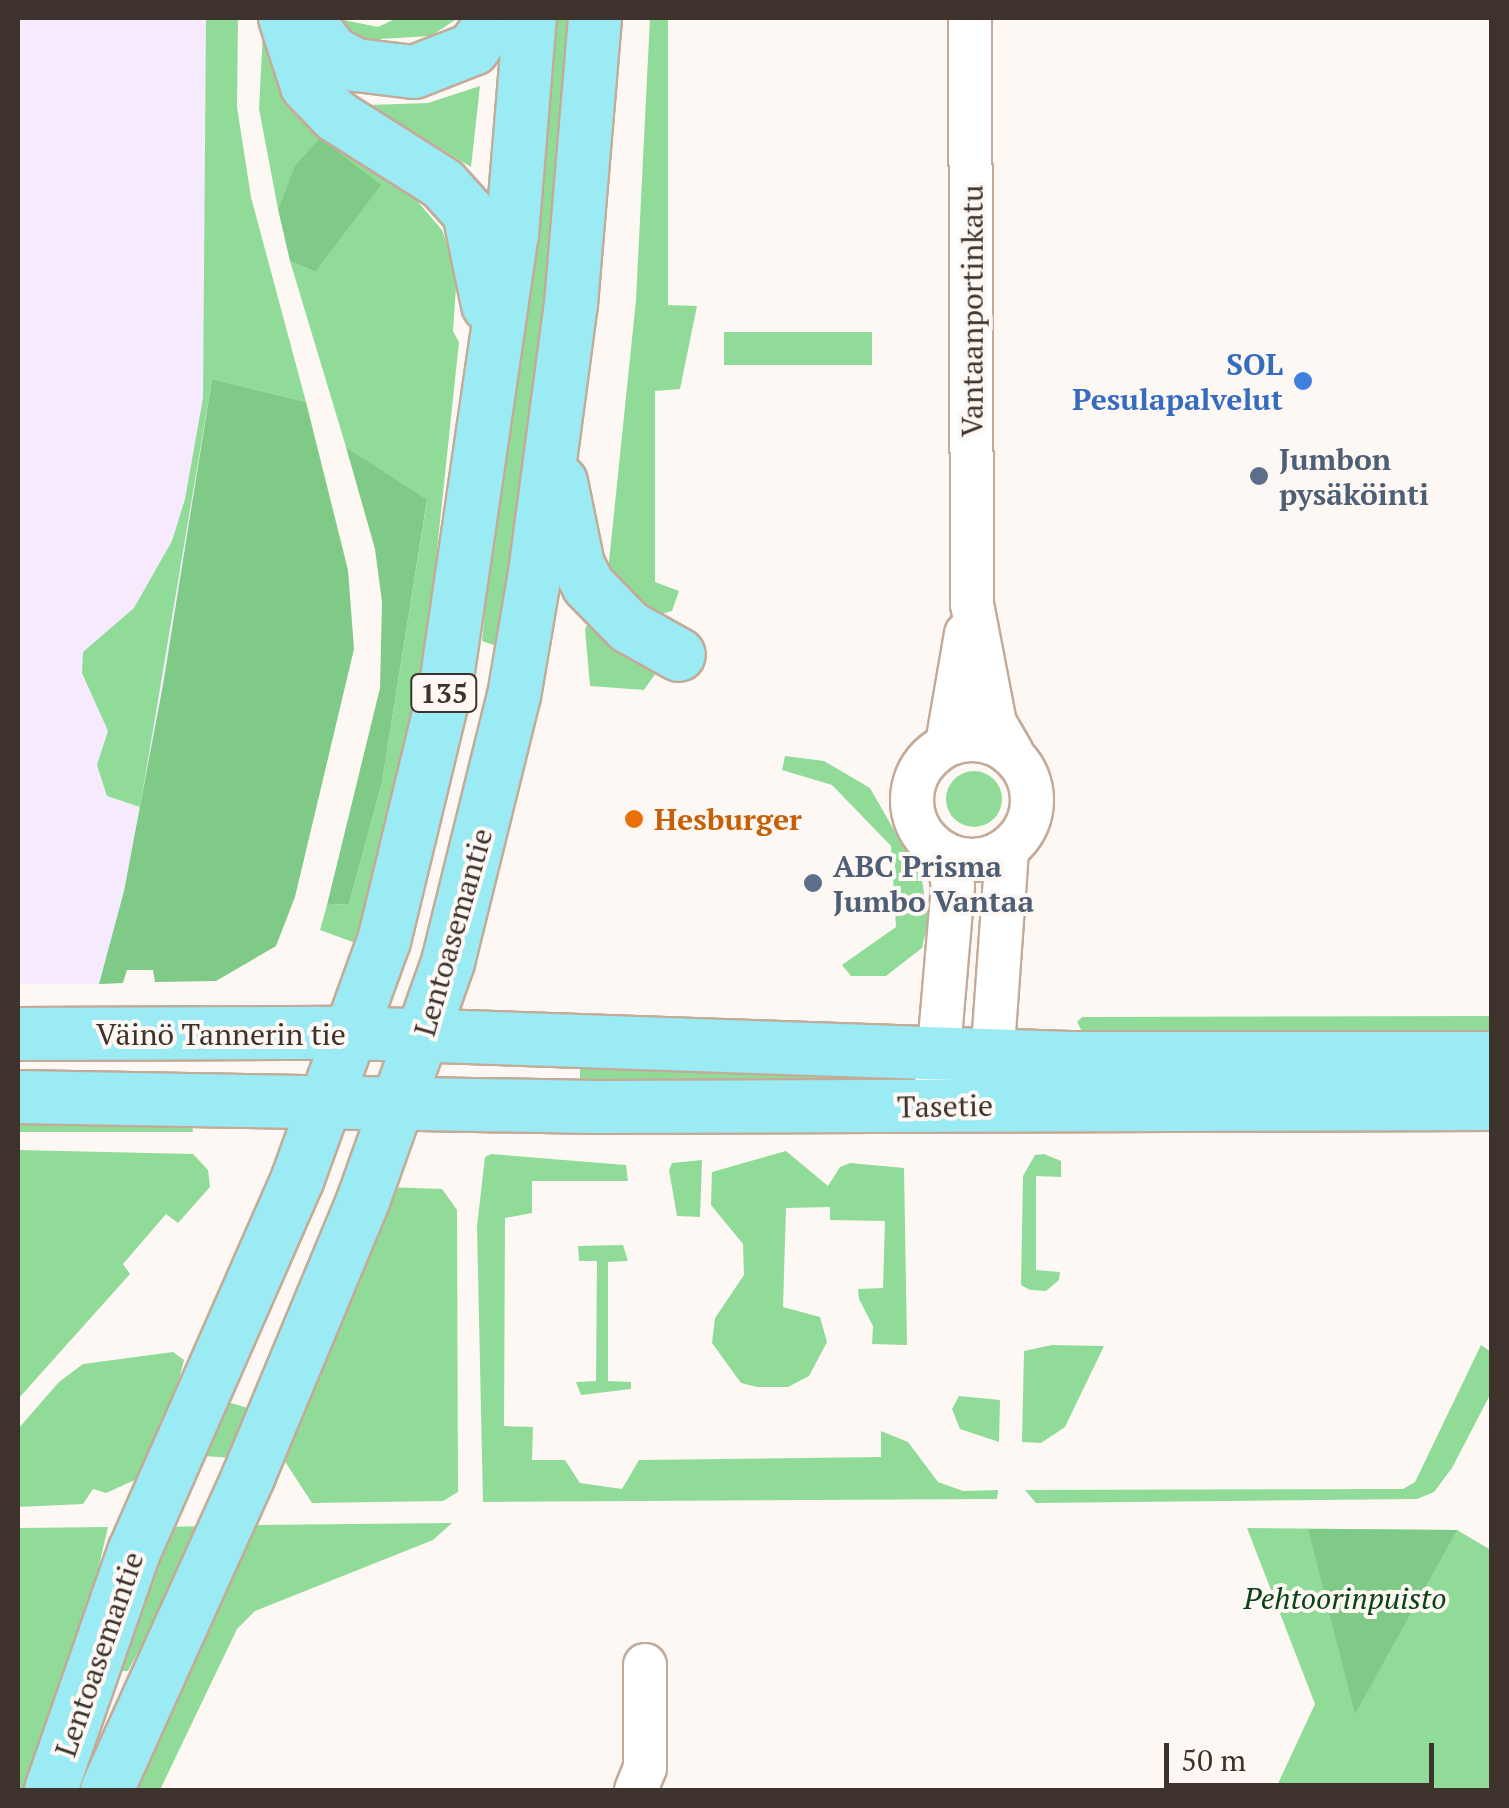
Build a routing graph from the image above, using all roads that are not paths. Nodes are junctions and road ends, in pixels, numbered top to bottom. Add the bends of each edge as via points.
1 (285, 18) edge
2 (306, 18) edge
3 (496, 18) edge
4 (530, 18) edge
5 (596, 18) edge
6 (970, 18) edge
7 (493, 344) junction
8 (552, 434) junction
9 (972, 604) junction
10 (679, 654) dead end
11 (947, 744) junction
12 (1012, 754) junction
13 (1007, 849) junction
14 (948, 856) junction
15 (350, 1033) junction
16 (18, 1034) edge
17 (425, 1036) junction
18 (941, 1051) junction
19 (1492, 1058) edge
20 (991, 1080) junction
21 (18, 1097) edge
22 (328, 1098) junction
23 (398, 1103) junction
24 (1492, 1104) edge
25 (933, 1106) junction
26 (645, 1664) dead end
27 (51, 1790) edge
28 (107, 1790) edge
29 (636, 1790) edge

1 - 7 main road via 308,86 336,116 443,184 469,213 483,258
2 - 3 main road via 334,53 356,65 414,72 473,49
4 - 7 main road, Lentoasemantie / 135 via 512,235
5 - 8 main road, Lentoasemantie / 135 via 571,304
6 - 9 street, Vantaanportinkatu
7 - 15 main road, Lentoasemantie / 135 via 446,685 384,941
8 - 10 main road via 578,566 588,585 629,627
8 - 17 main road, Lentoasemantie / 135 via 514,696
9 - 11 street, Vantaanportinkatu
9 - 12 street, Vantaanportinkatu via 995,723
11 - 12 street via 974,739
11 - 14 street, Vantaanportinkatu via 920,769 911,800 923,836
12 - 13 street, Vantaanportinkatu via 1030,780 1033,801 1027,826
13 - 14 street via 970,861
13 - 20 street, Vantaanportinkatu
14 - 18 street via 953,887
15 - 16 main road, Väinö Tannerin tie
15 - 17 main road, Väinö Tannerin tie
15 - 22 main road, Lentoasemantie / 135
17 - 18 main road, Tasetie
17 - 23 main road, Lentoasemantie / 135
18 - 20 main road, Tasetie
18 - 25 street
19 - 20 main road, Tasetie
20 - 24 main road, Tasetie
20 - 25 main road, Tasetie
21 - 22 main road
22 - 23 main road
22 - 27 main road, Lentoasemantie / 135 via 134,1552
23 - 25 main road, Tasetie
23 - 28 main road, Lentoasemantie / 135 via 250,1476
26 - 29 street via 645,1768

